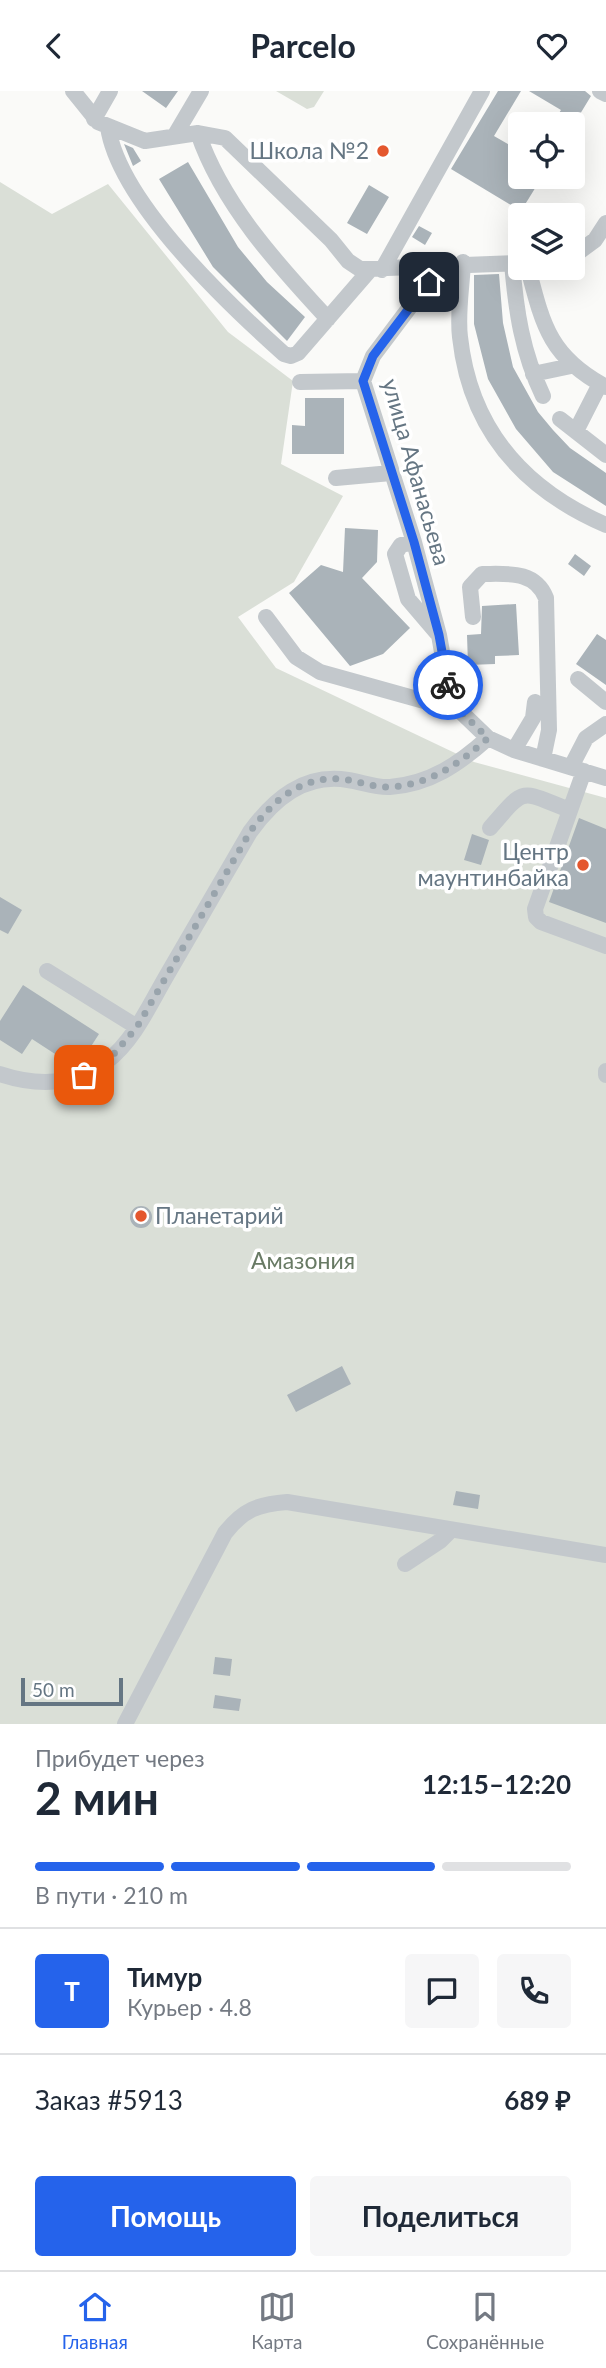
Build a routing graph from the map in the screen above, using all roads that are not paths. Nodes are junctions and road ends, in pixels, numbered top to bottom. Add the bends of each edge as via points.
1 (110, 91) edge
2 (201, 91) edge
3 (482, 91) edge
4 (600, 91) edge
5 (74, 92) edge
6 (606, 95) edge
7 (101, 123) junction
8 (198, 133) junction
9 (175, 135) junction
10 (606, 223) edge
11 (585, 247) edge
12 (463, 262) junction
13 (443, 263) junction
14 (508, 264) edge
15 (376, 270) junction
16 (519, 280) edge
17 (526, 280) edge
18 (328, 319) junction
19 (571, 366) junction
20 (533, 374) junction
21 (363, 381) junction
22 (300, 382) dead end
23 (603, 385) edge
24 (543, 396) dead end
25 (560, 419) dead end
26 (576, 431) junction
27 (606, 455) edge
28 (391, 473) junction
29 (336, 478) dead end
30 (606, 525) edge
31 (265, 617) dead end
32 (472, 617) dead end
33 (578, 679) dead end
34 (535, 702) dead end
35 (606, 702) edge
36 (460, 711) junction
37 (606, 724) edge
38 (488, 738) junction
39 (514, 750) junction
40 (543, 759) junction
41 (578, 769) junction
42 (606, 778) edge
43 (570, 810) junction
44 (490, 828) dead end
45 (606, 946) edge
46 (47, 971) dead end
47 (137, 1027) junction
48 (0, 1074) edge
49 (451, 1530) junction
50 (606, 1555) edge
51 (405, 1564) dead end
52 (125, 1724) edge

1 - 7 street
2 - 9 street
3 - 15 street
4 - 6 street
5 - 7 street
7 - 9 street via 145,141
7 - 18 street via 130,187 195,266 284,354 298,353
8 - 9 street
8 - 15 street via 225,138 348,261
8 - 18 street via 252,230
10 - 11 street
12 - 13 street
12 - 14 street
12 - 30 street via 460,336 469,386 484,423 511,461 543,490
13 - 15 street
13 - 21 street, улица Афанасьева via 373,356
15 - 18 street
16 - 20 street via 518,326
17 - 19 street via 561,355
19 - 20 street
19 - 23 street
20 - 24 street
21 - 22 street
21 - 28 street, улица Афанасьева
23 - 26 street
25 - 26 street
26 - 27 street
28 - 29 street
28 - 36 street, улица Афанасьева via 439,635 449,692
31 - 36 street via 296,657 320,672
32 - 40 street via 470,587 482,575 520,574 542,588 546,598 549,730
33 - 35 street
34 - 39 street via 533,718
36 - 38 street, улица Афанасьева
37 - 41 street via 586,738
38 - 39 street, улица Афанасьева
38 - 47 street via 457,765 411,784 387,788 330,779 284,793 250,832
39 - 40 street, улица Афанасьева
40 - 41 street, улица Афанасьева
41 - 42 street, улица Афанасьева
41 - 43 street
43 - 44 street via 526,794 518,796
43 - 45 street via 536,917
46 - 47 street
47 - 48 street via 107,1062 84,1075 55,1083 22,1082
49 - 50 street
49 - 51 street
49 - 52 street via 287,1502 264,1504 238,1516

